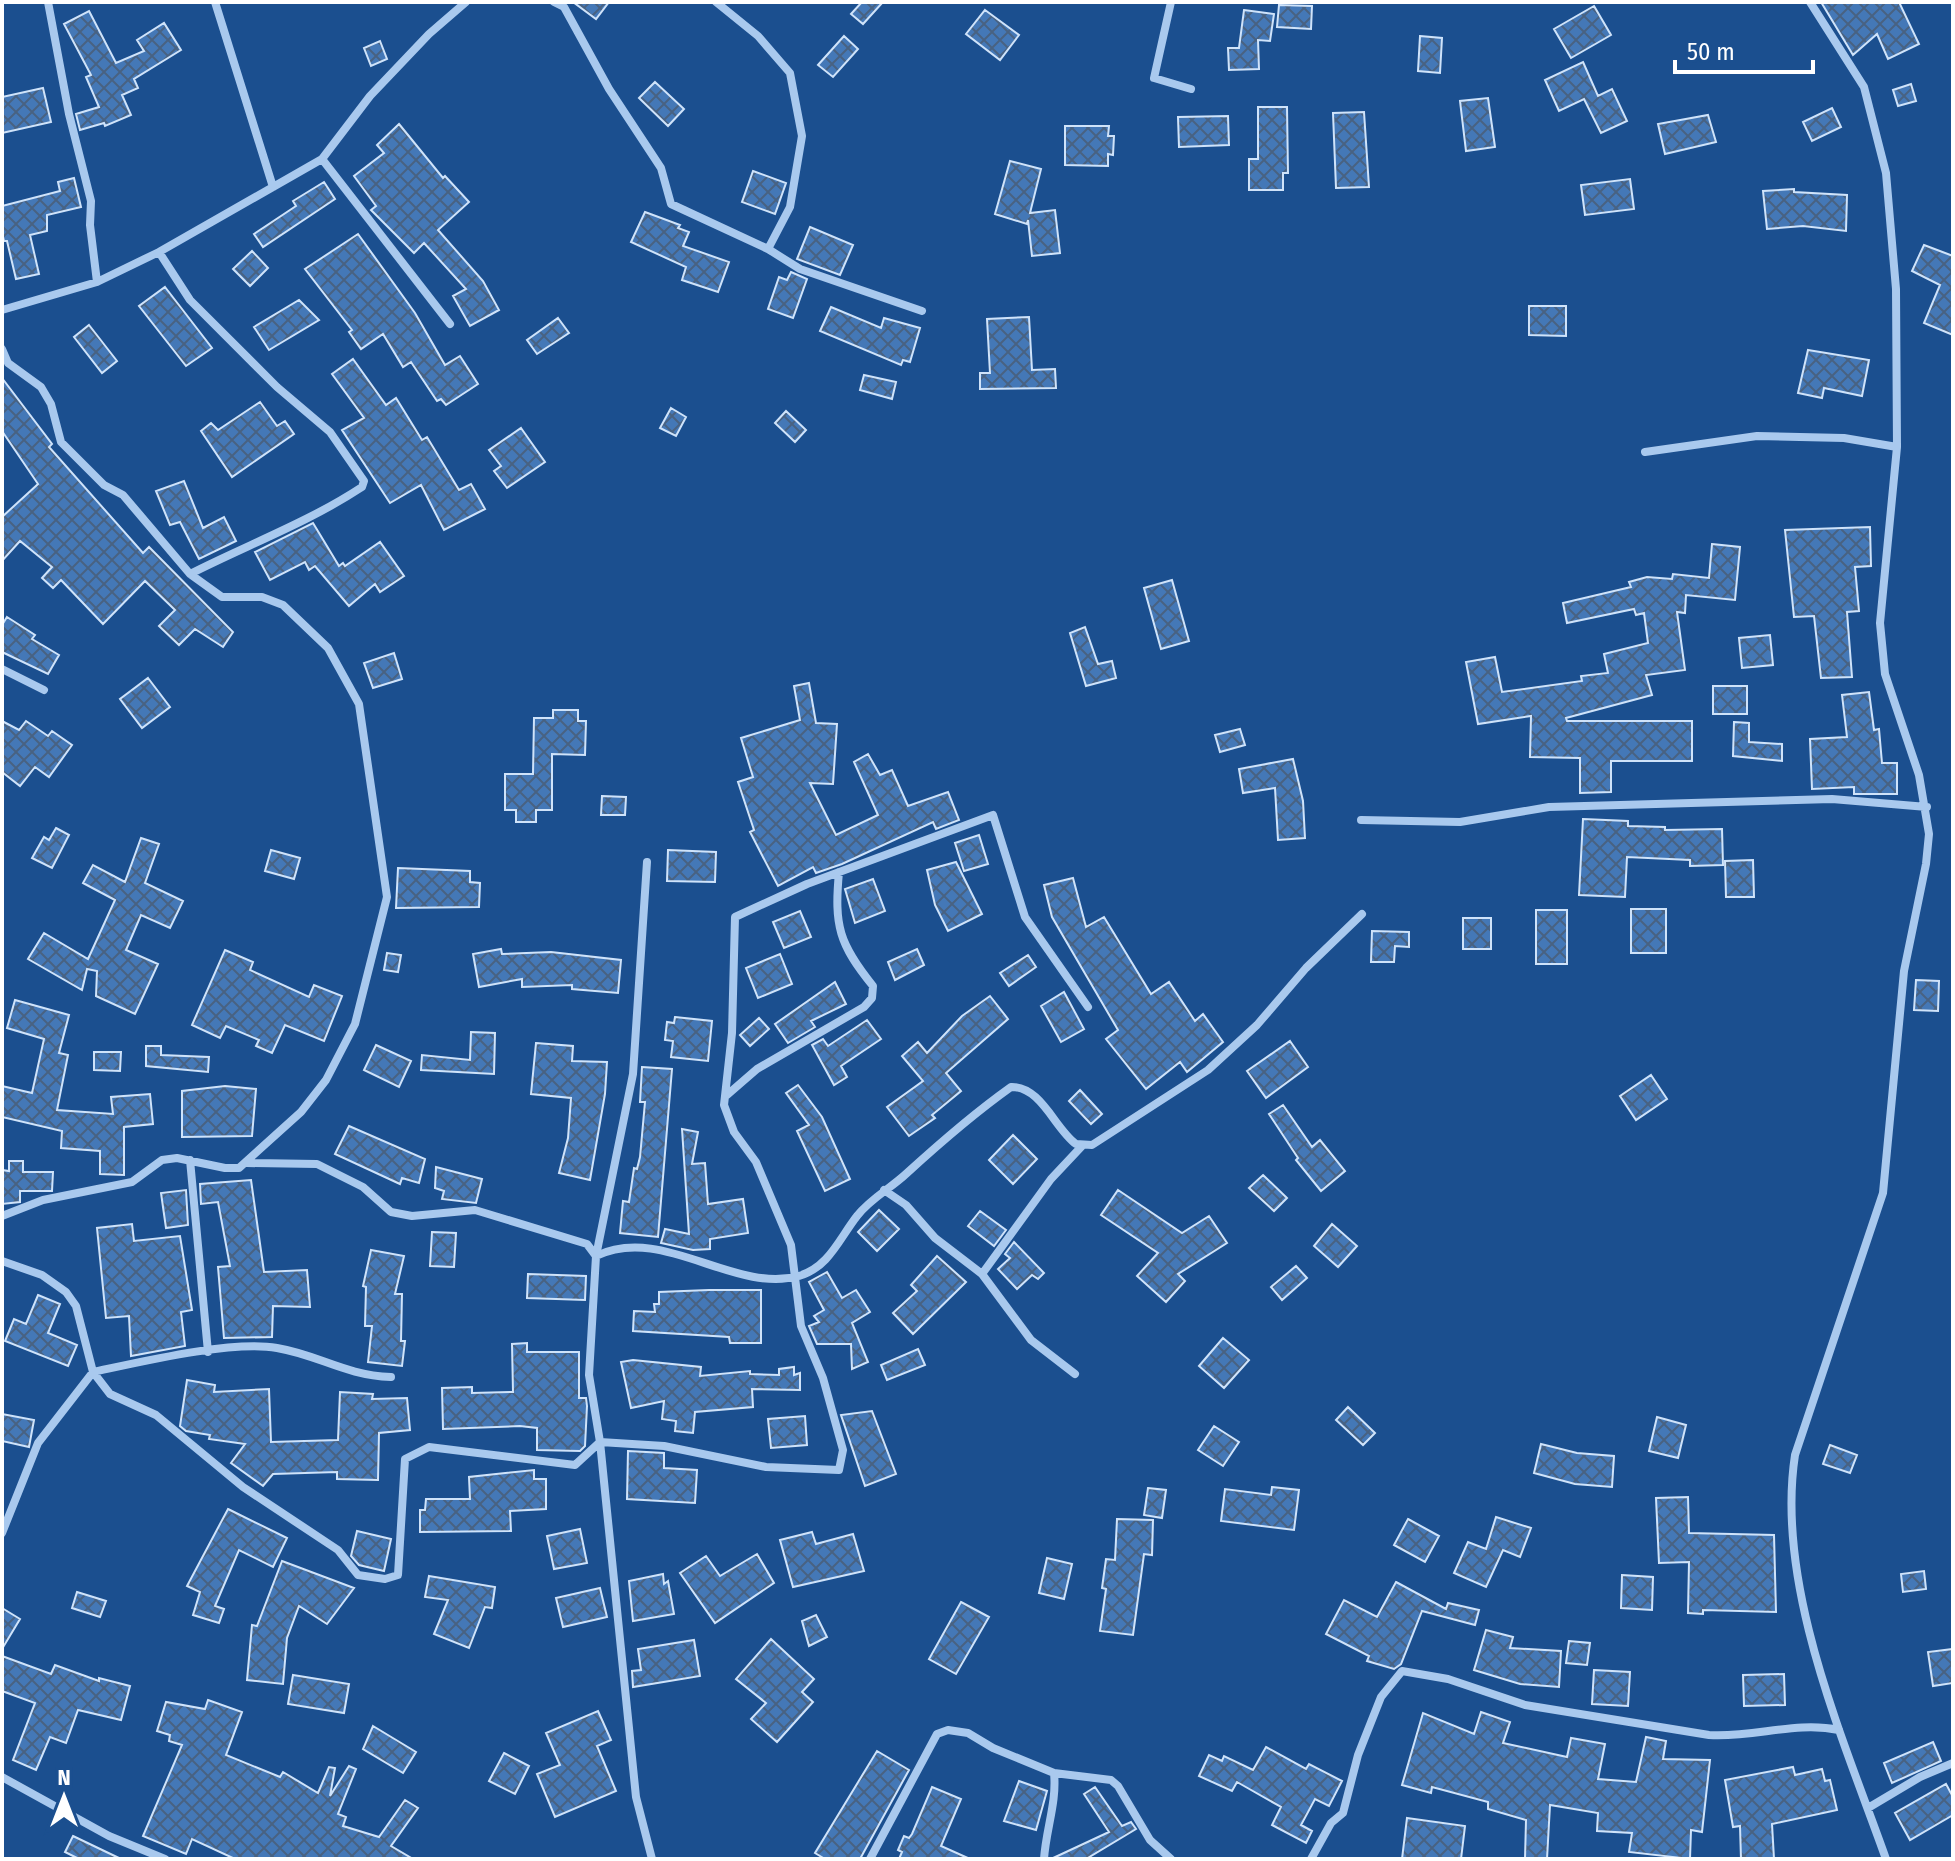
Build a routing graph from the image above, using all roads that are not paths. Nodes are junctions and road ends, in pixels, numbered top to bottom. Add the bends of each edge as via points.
1 (48, 2) edge
2 (215, 2) edge
3 (466, 2) edge
4 (554, 2) edge
5 (716, 2) edge
6 (1171, 2) edge
7 (1810, 2) edge
8 (1191, 89) dead end
9 (322, 159) junction
10 (273, 187) junction
11 (768, 249) junction
12 (159, 252) junction
13 (97, 282) junction
14 (2, 310) edge
15 (922, 311) dead end
16 (450, 324) dead end
17 (2, 349) edge
18 (1897, 447) junction
19 (1645, 452) dead end
20 (190, 574) junction
21 (2, 669) edge
22 (44, 690) dead end
23 (1927, 807) junction
24 (1361, 820) dead end
25 (647, 862) dead end
26 (839, 872) junction
27 (1362, 914) dead end
28 (1088, 1007) dead end
29 (727, 1095) junction
30 (1082, 1146) junction
31 (190, 1160) junction
32 (247, 1163) junction
33 (884, 1190) junction
34 (2, 1216) edge
35 (596, 1256) junction
36 (2, 1261) edge
37 (982, 1274) junction
38 (796, 1277) junction
39 (208, 1352) junction
40 (93, 1372) junction
41 (1075, 1374) dead end
42 (391, 1377) dead end
43 (600, 1442) junction
44 (6, 1509) edge
45 (2, 1533) edge
46 (1839, 1730) junction
47 (1953, 1763) edge
48 (1054, 1773) junction
49 (2, 1777) edge
50 (1868, 1808) junction
51 (165, 1859) edge
52 (652, 1859) edge
53 (870, 1859) edge
54 (1044, 1859) edge
55 (1171, 1859) edge
56 (1311, 1859) edge
57 (1886, 1859) edge

1 - 13 street via 91,201
2 - 10 street
3 - 9 street via 370,96
4 - 11 street via 564,7 661,168 671,204
5 - 11 street via 758,36 790,73 802,136 790,207
6 - 8 street via 1154,78
7 - 18 street via 1864,87 1886,173 1896,289
9 - 10 street
9 - 16 street
10 - 12 street
11 - 15 street via 800,269
12 - 13 street
12 - 20 street via 190,300 330,432 364,481 331,508
13 - 14 street
17 - 20 street via 8,363 41,387 61,442 104,485 123,495
18 - 19 street via 1844,438 1757,436
18 - 23 street via 1880,623 1885,674
20 - 32 street via 222,597 262,597 283,605 341,667 359,704 387,884 355,1024 326,1080
21 - 22 street
23 - 24 street via 1832,799 1549,807 1460,822
23 - 46 street via 1926,864 1902,985 1883,1193 1792,1477 1795,1563
25 - 35 street via 633,1074
26 - 28 street via 993,815 1025,917
26 - 29 street via 735,917
26 - 29 street via 838,931 849,956 873,986 872,998 757,1069
27 - 30 street via 1208,1070 1129,1123
29 - 38 street via 726,1116 756,1162 791,1245
30 - 33 street via 1071,1141 1042,1104 1020,1087 1011,1087
30 - 37 street via 1051,1179
31 - 32 street via 225,1168
31 - 34 street via 162,1160 132,1182 43,1200
31 - 39 street
32 - 35 street via 317,1164 363,1187 391,1212 412,1216 475,1210 587,1244
33 - 37 street
33 - 38 street via 830,1256 815,1270
35 - 38 street via 610,1249 647,1246 737,1271
35 - 43 street via 589,1375
36 - 40 street via 42,1275 66,1292 76,1306
37 - 41 street via 1031,1340
38 - 43 street via 801,1326 823,1378 843,1450 839,1470 766,1467 664,1446
39 - 40 street
39 - 42 street via 277,1348 344,1371
40 - 43 street via 110,1394 156,1415 243,1487 338,1550 358,1575 385,1579 398,1575 405,1459 429,1447 575,1465
40 - 44 street via 38,1443
43 - 52 street via 636,1797
44 - 45 street
46 - 50 street
46 - 56 street via 1812,1724 1709,1735 1525,1705 1448,1679 1402,1671 1381,1697 1343,1813 1331,1823
47 - 50 street
48 - 53 street via 968,1733 942,1730
48 - 54 street via 1056,1796
48 - 55 street via 1111,1780 1150,1840
49 - 51 street via 109,1836
50 - 57 street

